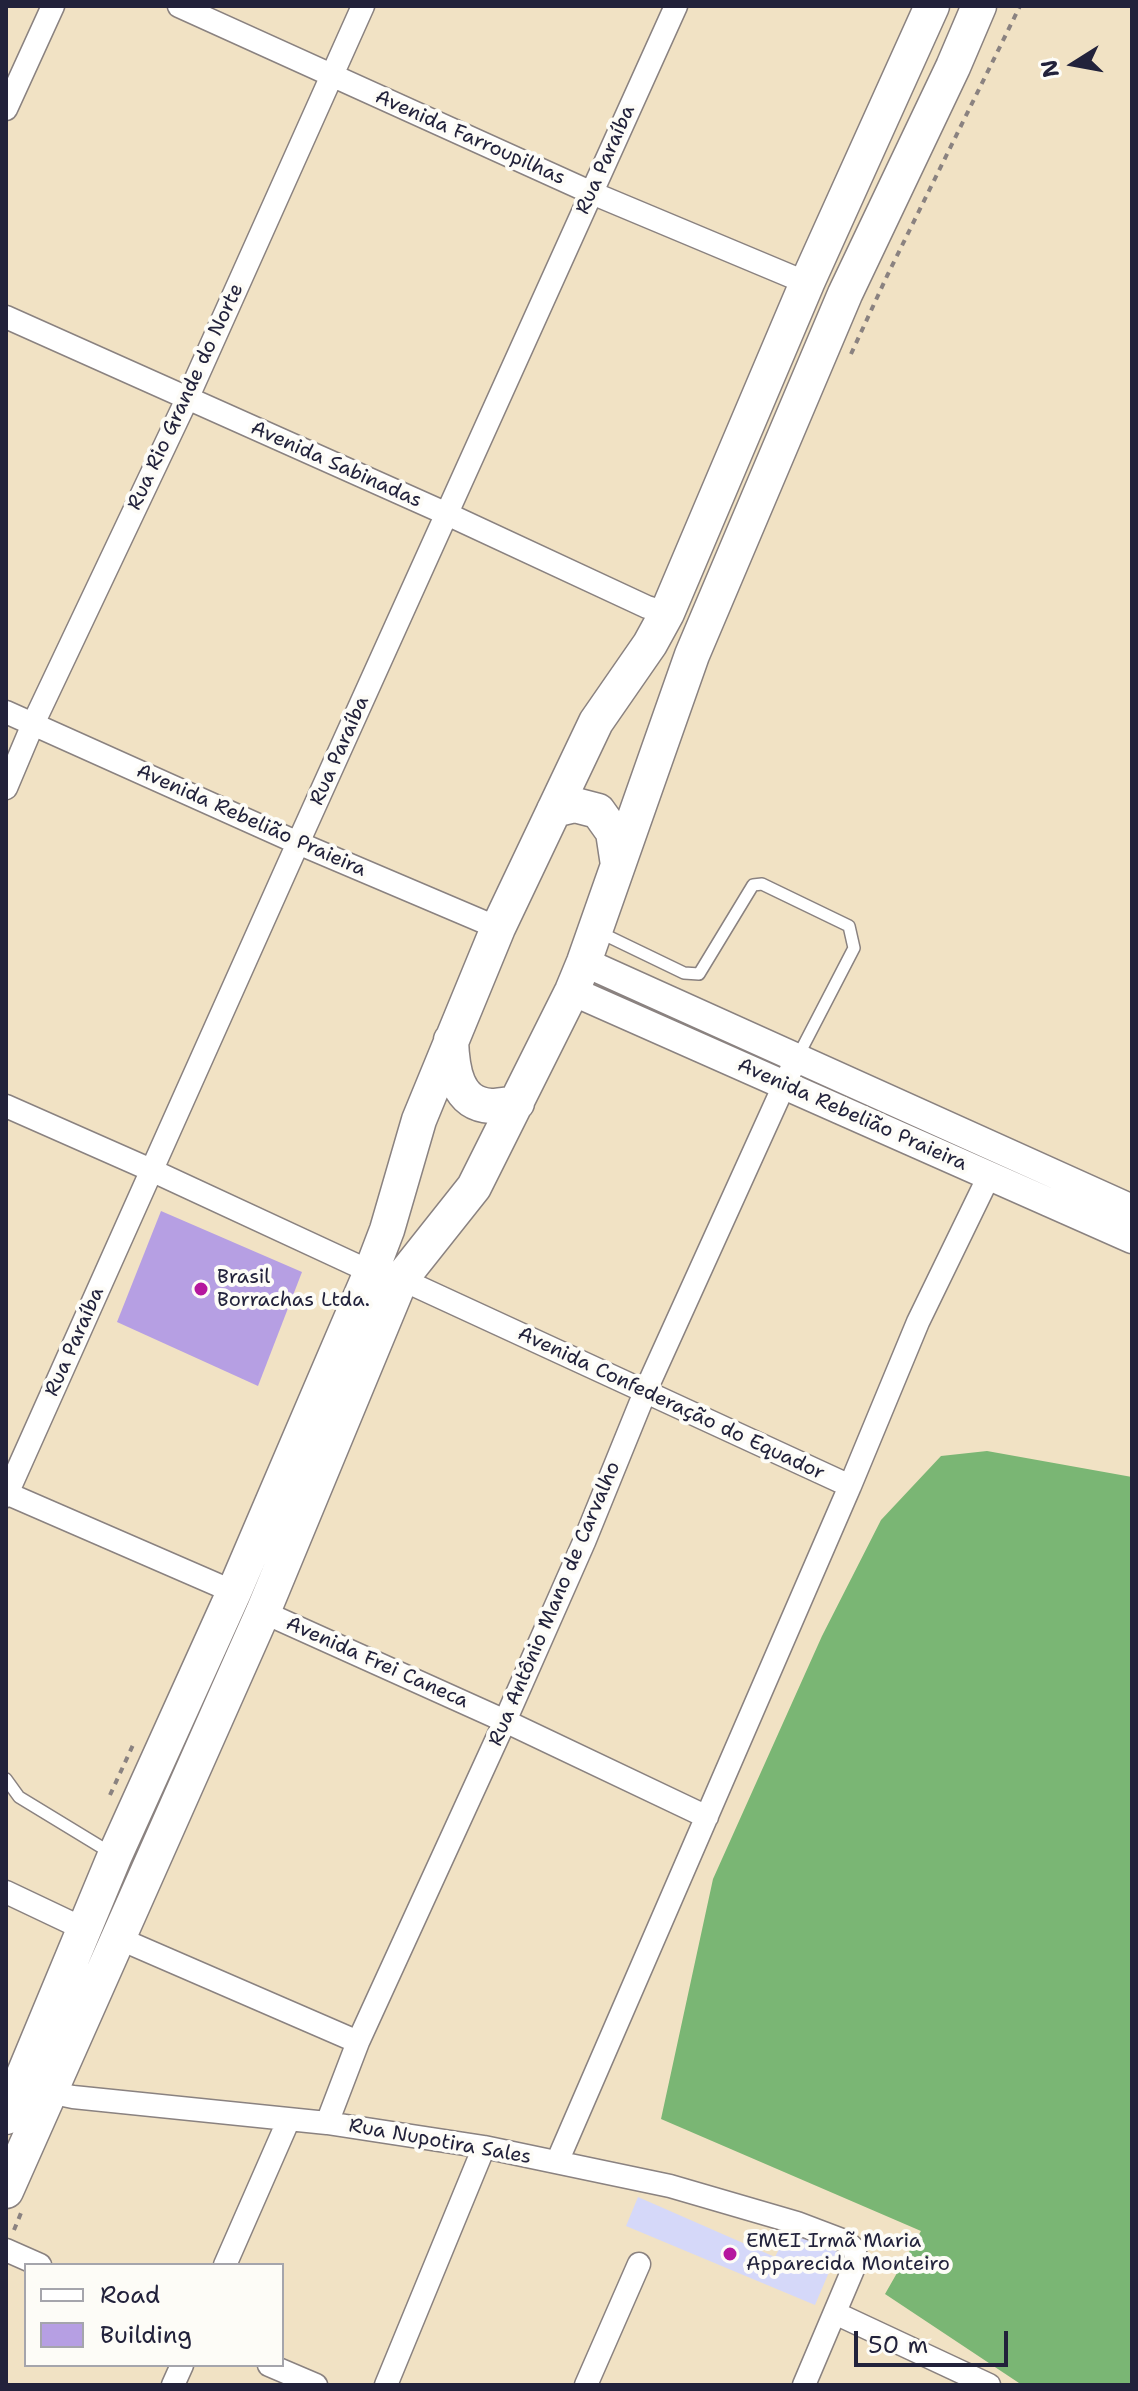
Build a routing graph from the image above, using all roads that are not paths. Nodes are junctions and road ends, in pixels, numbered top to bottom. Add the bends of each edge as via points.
1 (53, 6) edge
2 (179, 6) edge
3 (363, 6) edge
4 (676, 6) edge
5 (932, 6) edge
6 (979, 6) edge
7 (332, 75) junction
8 (6, 109) edge
9 (592, 193) junction
10 (807, 283) junction
11 (6, 317) edge
12 (187, 399) junction
13 (447, 514) junction
14 (667, 613) junction
15 (6, 712) edge
16 (33, 724) junction
17 (6, 788) edge
18 (554, 810) junction
19 (298, 843) junction
20 (618, 866) junction
21 (498, 928) junction
22 (595, 930) junction
23 (578, 977) junction
24 (451, 1040) junction
25 (797, 1058) junction
26 (784, 1085) junction
27 (517, 1103) junction
28 (6, 1106) edge
29 (973, 1137) junction
30 (962, 1164) junction
31 (151, 1170) junction
32 (989, 1176) junction
33 (1132, 1209) edge
34 (1132, 1239) edge
35 (386, 1276) junction
36 (645, 1392) junction
37 (850, 1486) junction
38 (6, 1494) edge
39 (234, 1592) junction
40 (263, 1612) junction
41 (505, 1721) junction
42 (6, 1779) edge
43 (707, 1817) junction
44 (115, 1855) junction
45 (6, 1892) edge
46 (84, 1929) junction
47 (118, 1938) junction
48 (358, 2042) junction
49 (49, 2092) junction
50 (6, 2117) edge
51 (289, 2119) junction
52 (327, 2123) junction
53 (484, 2147) junction
54 (557, 2162) junction
55 (6, 2191) edge
56 (6, 2250) edge
57 (35, 2263) edge
58 (226, 2263) edge
59 (639, 2264) dead end
60 (835, 2313) junction
61 (274, 2367) edge
62 (316, 2385) edge
63 (386, 2385) edge
64 (586, 2385) edge
65 (804, 2385) edge
66 (989, 2385) edge

1 - 8 street
2 - 7 street, Avenida Farroupilhas
3 - 7 street, Rua Rio Grande do Norte
4 - 9 street, Rua Paraíba
5 - 10 main road
6 - 20 main road via 845,294 704,626
7 - 9 street, Avenida Farroupilhas
7 - 12 street, Rua Rio Grande do Norte
9 - 10 street, Avenida Farroupilhas
9 - 13 street, Rua Paraíba
10 - 14 main road
11 - 12 street, Avenida Sabinadas
12 - 13 street, Avenida Sabinadas
12 - 16 street, Rua Rio Grande do Norte
13 - 14 street, Avenida Sabinadas
13 - 19 street, Rua Paraíba
14 - 18 main road via 596,722
15 - 16 street, Avenida Rebelião Praieira
16 - 17 street, Rua Rio Grande do Norte
16 - 19 street, Avenida Rebelião Praieira
18 - 20 main road via 575,805 598,811 613,832
18 - 21 main road
19 - 21 street, Avenida Rebelião Praieira
19 - 31 street, Rua Paraíba
20 - 22 main road
21 - 24 main road
22 - 23 main road
22 - 25 lane via 684,973 699,974 753,885 762,884 849,926 854,948
23 - 25 street, Avenida Rebelião Praieira
23 - 26 street, Avenida Rebelião Praieira
23 - 27 main road
24 - 27 main road via 462,1091 489,1106
24 - 35 main road via 419,1120 387,1230
25 - 26 street, Rua Antônio Mano de Carvalho
25 - 29 street, Avenida Rebelião Praieira
26 - 30 street, Avenida Rebelião Praieira
26 - 36 street, Rua Antônio Mano de Carvalho
27 - 35 main road via 474,1187
28 - 31 street, Avenida Confederação do Equador
29 - 30 street
29 - 33 street, Avenida Rebelião Praieira
30 - 32 street, Avenida Rebelião Praieira
31 - 35 street, Avenida Confederação do Equador
31 - 38 street, Rua Paraíba
32 - 34 street, Avenida Rebelião Praieira
32 - 37 street, Avenida Confederação do Equador via 918,1322
35 - 36 street, Avenida Confederação do Equador
35 - 39 main road
35 - 40 main road
36 - 37 street, Avenida Confederação do Equador
36 - 41 street, Rua Antônio Mano de Carvalho
37 - 43 street
38 - 39 street
39 - 44 main road
40 - 41 street, Avenida Frei Caneca
40 - 47 main road
41 - 43 street, Avenida Frei Caneca
41 - 48 street, Rua Antônio Mano de Carvalho
42 - 44 lane via 19,1797
43 - 54 street
44 - 46 main road
45 - 46 street
46 - 50 main road
47 - 48 street
47 - 49 main road
48 - 52 street, Rua Antônio Mano de Carvalho
49 - 51 street, Rua Nupotira Sales
49 - 55 main road
51 - 52 street, Rua Nupotira Sales
51 - 58 street
52 - 53 street, Rua Nupotira Sales
53 - 54 street, Rua Nupotira Sales
53 - 63 street
54 - 60 street, Rua Nupotira Sales via 670,2186 847,2242 857,2260
56 - 57 street
59 - 64 street
60 - 65 street
60 - 66 street
61 - 62 street

